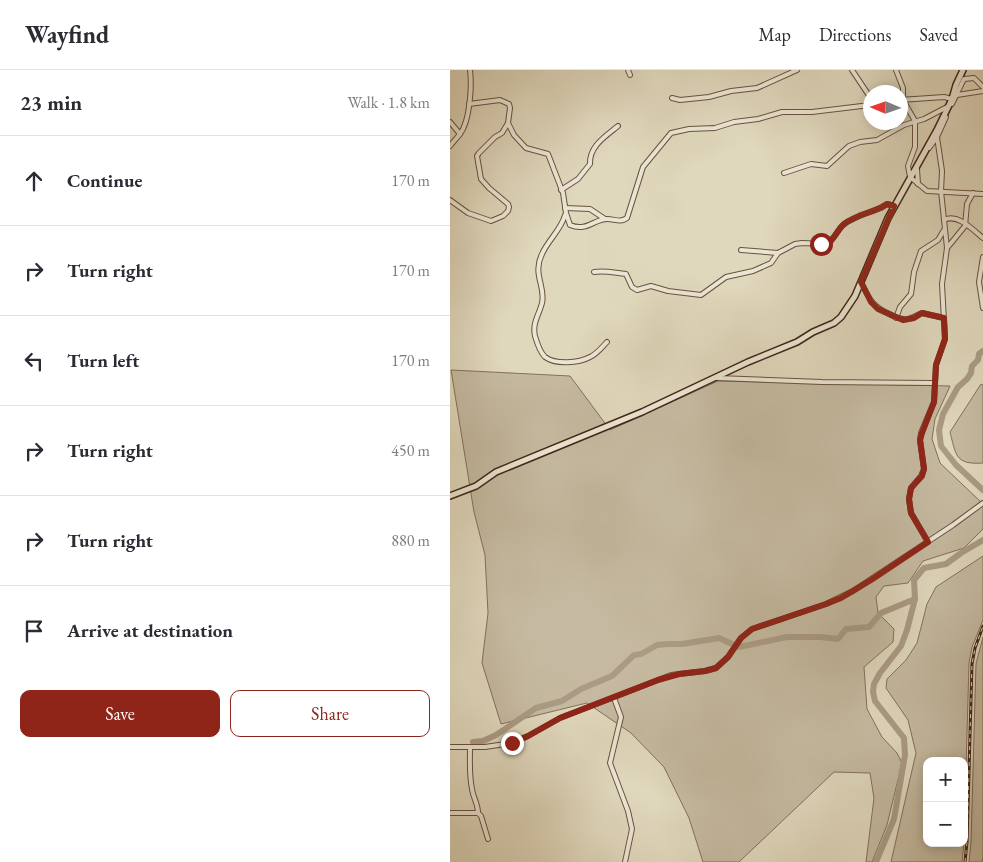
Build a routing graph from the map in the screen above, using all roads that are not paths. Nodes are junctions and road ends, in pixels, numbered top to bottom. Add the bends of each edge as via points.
1 (470, 70) edge
2 (797, 70) edge
3 (852, 70) edge
4 (896, 70) edge
5 (963, 70) edge
6 (902, 85) edge
7 (863, 86) edge
8 (983, 89) edge
9 (957, 95) junction
10 (672, 98) dead end
11 (952, 99) junction
12 (908, 100) edge
13 (469, 104) junction
14 (863, 106) edge
15 (949, 106) junction
16 (908, 111) edge
17 (450, 122) edge
18 (914, 122) junction
19 (508, 123) junction
20 (618, 126) dead end
21 (460, 134) junction
22 (937, 137) junction
23 (450, 146) edge
24 (784, 173) dead end
25 (910, 177) junction
26 (918, 184) junction
27 (562, 190) junction
28 (941, 191) junction
29 (973, 193) junction
30 (983, 194) edge
31 (450, 200) edge
32 (894, 206) junction
33 (565, 210) junction
34 (605, 219) junction
35 (944, 220) junction
36 (966, 224) junction
37 (944, 230) junction
38 (983, 238) edge
39 (946, 248) junction
40 (741, 250) dead end
41 (778, 253) junction
42 (983, 257) edge
43 (594, 272) dead end
44 (861, 282) junction
45 (983, 308) edge
46 (896, 318) junction
47 (944, 318) junction
48 (607, 342) dead end
49 (714, 379) junction
50 (934, 383) junction
51 (450, 496) edge
52 (983, 503) edge
53 (928, 542) junction
54 (614, 698) junction
55 (450, 747) edge
56 (470, 747) junction
57 (478, 812) junction
58 (450, 813) edge
59 (488, 839) dead end
60 (625, 862) edge

1 - 13 street
2 - 10 street via 757,88 731,90 709,97
3 - 7 street
4 - 6 street
5 - 11 street
8 - 9 street
8 - 9 street via 974,78 964,79
9 - 22 street
11 - 12 street
11 - 15 street
13 - 19 street via 506,102 510,106
13 - 21 street
14 - 34 street via 782,112 715,128 671,133 643,166 627,218 621,221
15 - 18 street
15 - 25 street
16 - 18 street
17 - 21 street
18 - 24 street via 876,140 849,146 827,166 811,164
18 - 25 street via 915,147 908,169
19 - 27 street via 511,132 528,150 548,154
19 - 31 street via 477,156 480,178 508,204 508,212 495,221 488,220
20 - 27 street via 593,150 590,164 582,175
21 - 23 street
22 - 26 street via 917,167
22 - 28 street
25 - 26 street
25 - 32 street
26 - 28 street via 927,191
27 - 33 street
28 - 29 street
28 - 35 street
29 - 30 street
29 - 36 street via 967,204
32 - 41 street via 887,204 854,218 841,227 827,244 802,243
32 - 44 street
33 - 34 street via 590,208
33 - 34 street via 573,227 585,227
33 - 48 street via 562,224 544,249 537,269 542,300 534,326 535,338 543,354 550,359 571,362 590,358
35 - 36 street via 954,218
35 - 37 street
36 - 38 street
36 - 39 street
37 - 39 street
37 - 46 street via 938,240 921,251 910,294
39 - 47 street via 942,284
40 - 41 street
41 - 43 street via 771,263 726,277 701,295 651,286 637,290 626,274 603,270
42 - 45 street via 979,282
44 - 46 street via 874,306
44 - 49 street via 850,305 834,323
46 - 47 street via 911,319 922,313
47 - 50 street via 945,339
49 - 50 street
49 - 51 street via 627,419 501,470
50 - 53 street via 934,402 920,440 924,469 911,488 909,499 911,513
52 - 53 street
53 - 54 street via 853,591 746,634 716,668 665,677
54 - 56 street via 560,718 517,741 498,746
54 - 60 street via 620,717 610,763 632,829
55 - 56 street
56 - 57 street via 470,782
57 - 58 street
57 - 59 street

